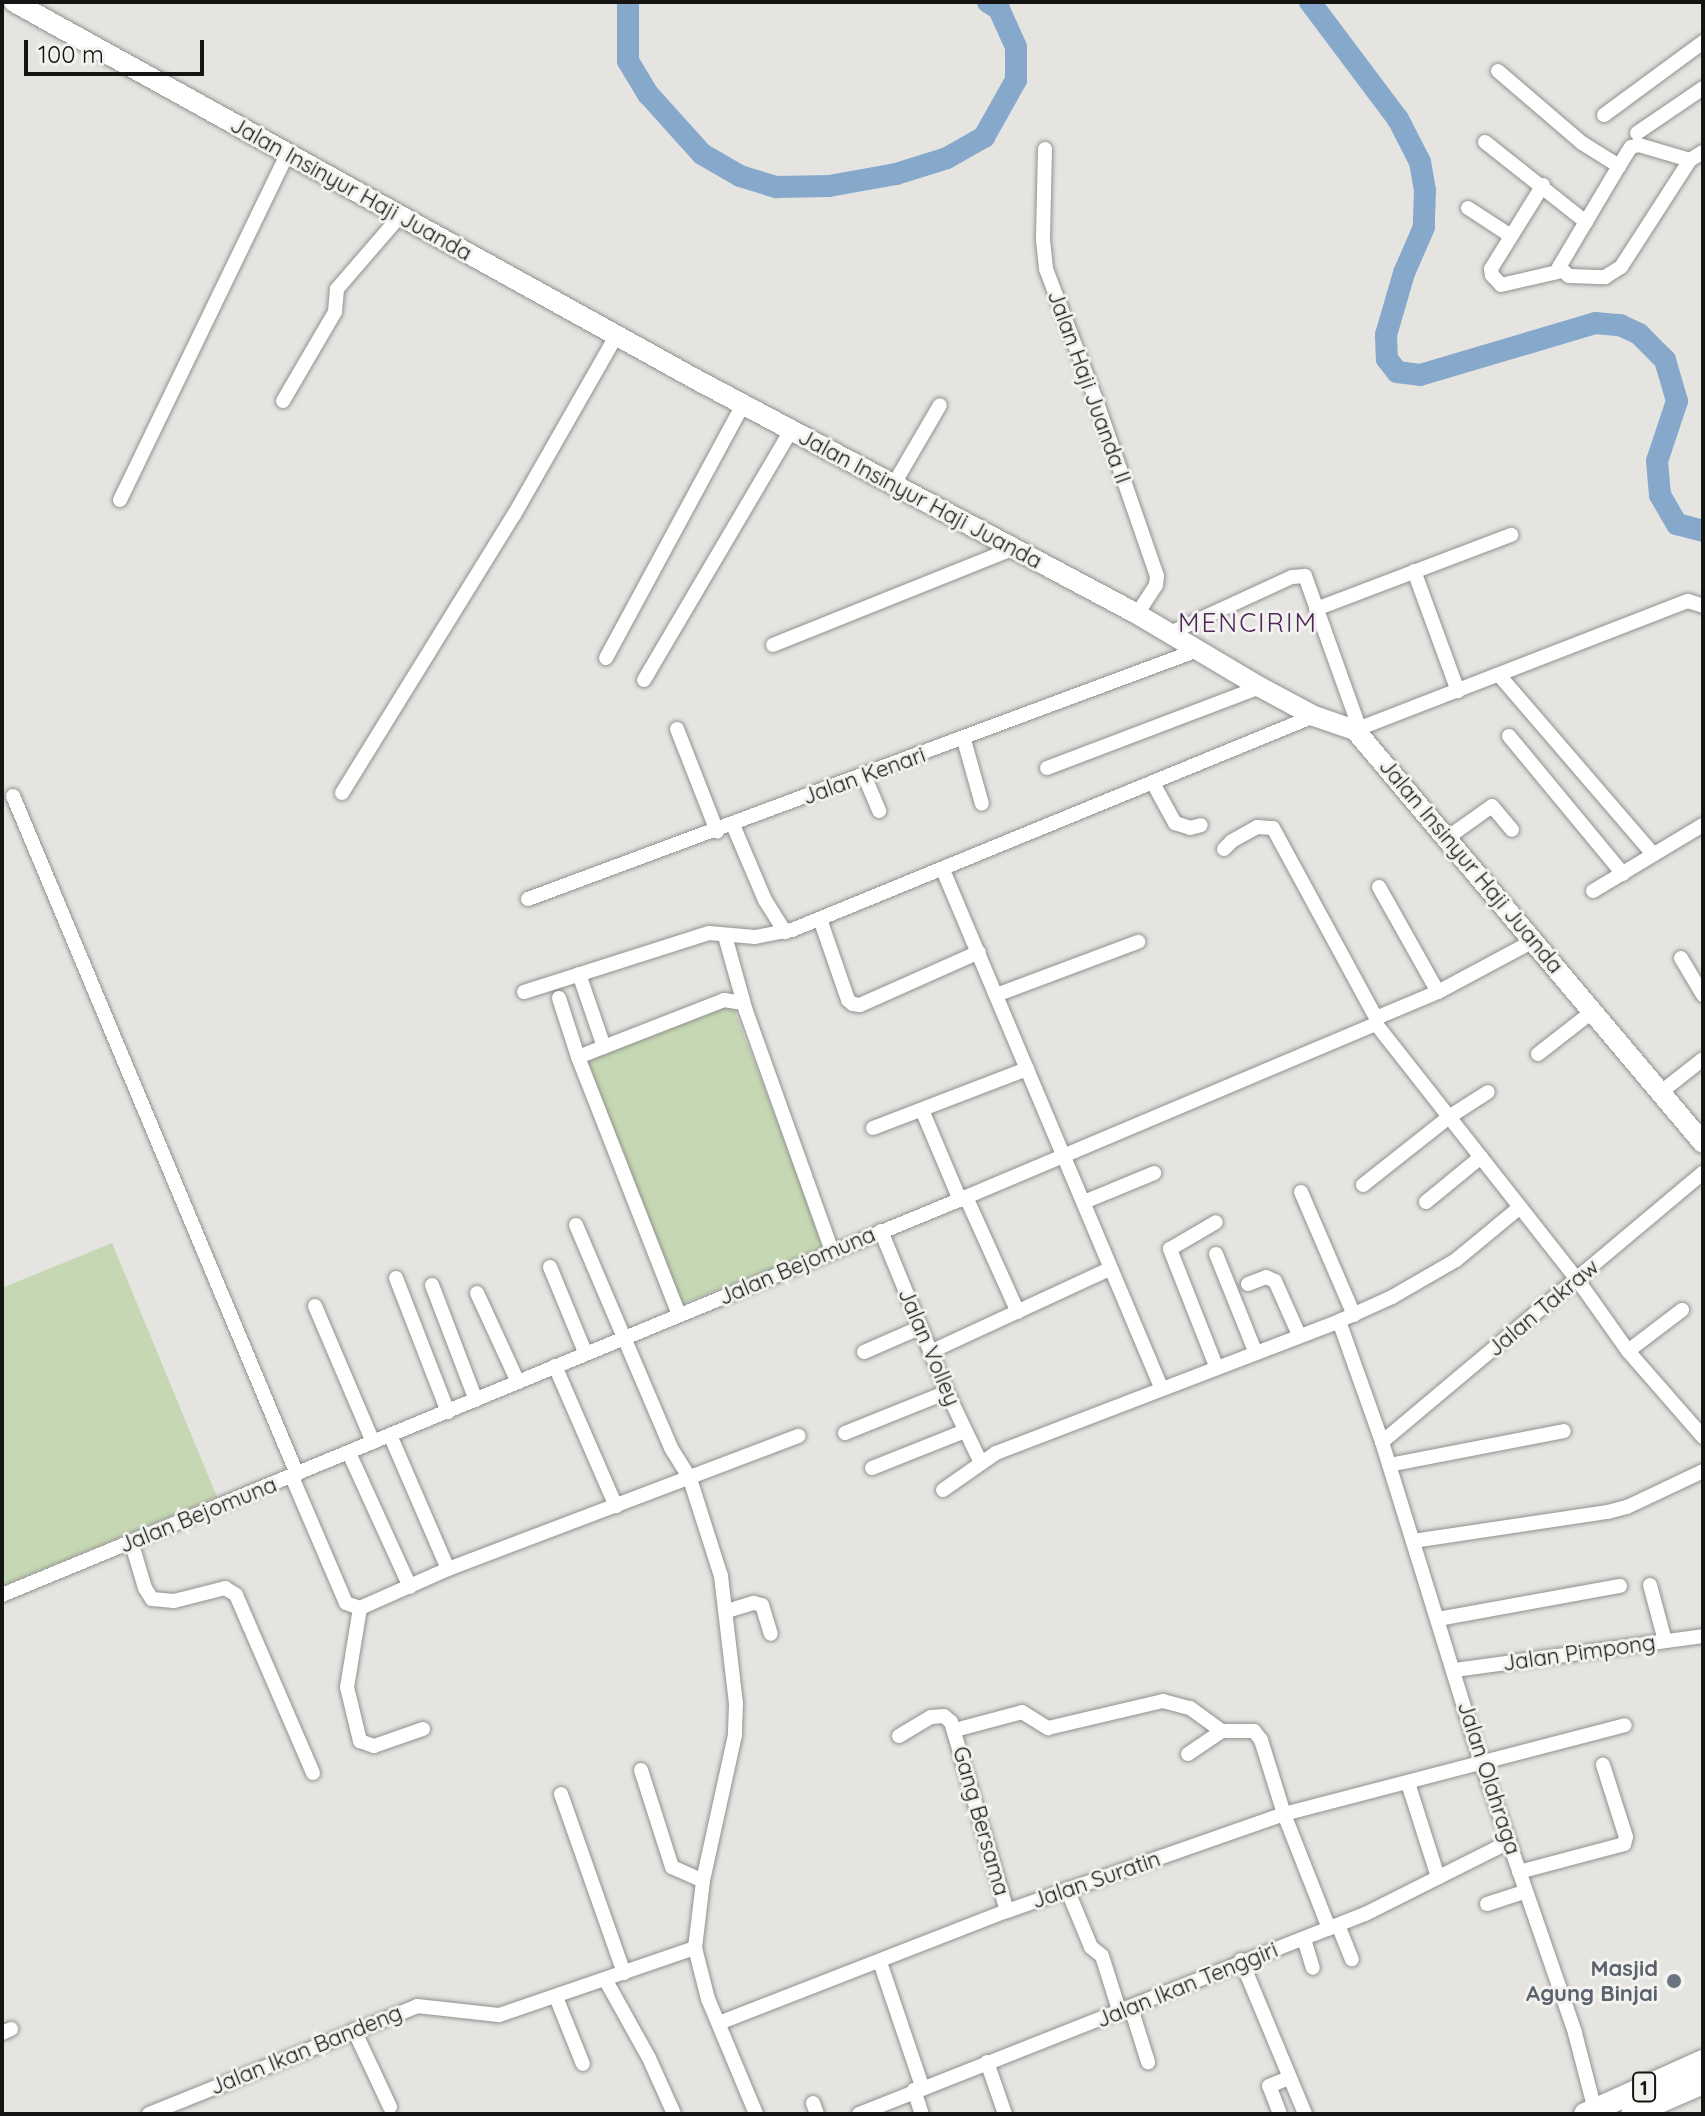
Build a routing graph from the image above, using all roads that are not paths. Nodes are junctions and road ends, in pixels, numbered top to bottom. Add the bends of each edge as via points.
1 (14, 2) edge
2 (1703, 42) edge
3 (1498, 71) dead end
4 (1703, 88) edge
5 (1604, 115) dead end
6 (1637, 133) dead end
7 (1485, 142) dead end
8 (1045, 149) dead end
9 (287, 154) junction
10 (1697, 156) edge
11 (1619, 166) junction
12 (1543, 185) junction
13 (1468, 208) dead end
14 (400, 216) junction
15 (1586, 222) junction
16 (1511, 236) junction
17 (1562, 271) junction
18 (616, 336) junction
19 (283, 401) dead end
20 (743, 405) junction
21 (940, 405) dead end
22 (791, 430) junction
23 (894, 484) junction
24 (120, 500) dead end
25 (1511, 535) dead end
26 (1014, 548) junction
27 (1414, 571) junction
28 (1703, 606) edge
29 (1316, 609) junction
30 (1137, 614) junction
31 (1170, 633) junction
32 (773, 645) dead end
33 (1198, 650) junction
34 (606, 658) dead end
35 (1499, 675) junction
36 (644, 680) dead end
37 (1260, 687) junction
38 (1458, 691) junction
39 (1314, 716) junction
40 (677, 729) dead end
41 (1357, 730) junction
42 (1509, 736) dead end
43 (964, 740) junction
44 (1047, 768) dead end
45 (864, 775) junction
46 (1153, 783) junction
47 (342, 793) dead end
48 (13, 796) dead end
49 (982, 804) dead end
50 (879, 811) dead end
51 (733, 825) junction
52 (1201, 825) dead end
53 (1703, 825) edge
54 (1512, 830) dead end
55 (717, 831) junction
56 (1447, 838) junction
57 (1224, 849) dead end
58 (1652, 853) junction
59 (943, 870) junction
60 (1623, 874) junction
61 (1379, 887) dead end
62 (1593, 891) dead end
63 (528, 899) dead end
64 (820, 919) junction
65 (785, 932) junction
66 (725, 936) junction
67 (1533, 941) junction
68 (1138, 942) dead end
69 (979, 952) junction
70 (1681, 958) dead end
71 (579, 974) junction
72 (524, 992) dead end
73 (1438, 992) junction
74 (996, 995) junction
75 (1703, 995) edge
76 (559, 998) dead end
77 (743, 1003) junction
78 (1593, 1011) junction
79 (1376, 1021) junction
80 (604, 1047) junction
81 (1538, 1054) dead end
82 (578, 1057) junction
83 (1703, 1059) edge
84 (1027, 1069) junction
85 (1488, 1092) dead end
86 (1661, 1092) junction
87 (922, 1110) junction
88 (1449, 1117) junction
89 (873, 1128) dead end
90 (1703, 1143) edge
91 (1064, 1155) junction
92 (1481, 1157) junction
93 (1154, 1173) dead end
94 (1703, 1173) edge
95 (1363, 1185) dead end
96 (1301, 1192) dead end
97 (963, 1198) junction
98 (1084, 1202) junction
99 (1426, 1202) dead end
100 (1520, 1207) junction
101 (1216, 1222) dead end
102 (576, 1225) dead end
103 (881, 1231) junction
104 (832, 1251) junction
105 (1216, 1254) dead end
106 (550, 1267) dead end
107 (1110, 1269) junction
108 (396, 1278) dead end
109 (1577, 1279) junction
110 (1248, 1284) dead end
111 (432, 1285) dead end
112 (477, 1293) dead end
113 (315, 1306) dead end
114 (1682, 1310) dead end
115 (1018, 1312) junction
116 (679, 1315) junction
117 (1354, 1315) junction
118 (1339, 1321) junction
119 (919, 1328) junction
120 (1299, 1335) junction
121 (623, 1339) junction
122 (1255, 1351) junction
123 (1628, 1351) junction
124 (585, 1352) junction
125 (864, 1352) dead end
126 (930, 1352) junction
127 (555, 1366) junction
128 (1216, 1366) junction
129 (518, 1382) junction
130 (1161, 1387) junction
131 (947, 1392) junction
132 (476, 1400) junction
133 (448, 1412) junction
134 (965, 1431) junction
135 (1564, 1431) dead end
136 (845, 1433) dead end
137 (390, 1435) junction
138 (799, 1436) dead end
139 (1703, 1437) edge
140 (373, 1442) junction
141 (1382, 1442) junction
142 (349, 1453) junction
143 (980, 1461) junction
144 (1389, 1465) junction
145 (872, 1468) dead end
146 (1703, 1471) edge
147 (295, 1475) junction
148 (690, 1479) junction
149 (943, 1490) dead end
150 (616, 1506) junction
151 (131, 1541) junction
152 (1413, 1541) junction
153 (448, 1569) junction
154 (1650, 1585) dead end
155 (1620, 1586) dead end
156 (410, 1587) junction
157 (2, 1595) edge
158 (360, 1608) junction
159 (727, 1611) junction
160 (1438, 1619) junction
161 (771, 1634) dead end
162 (1703, 1636) edge
163 (1665, 1641) junction
164 (1455, 1670) junction
165 (1625, 1725) dead end
166 (423, 1729) dead end
167 (955, 1730) junction
168 (1222, 1731) junction
169 (899, 1736) dead end
170 (1188, 1754) dead end
171 (1481, 1761) junction
172 (1603, 1765) dead end
173 (641, 1770) dead end
174 (313, 1773) dead end
175 (1408, 1783) junction
176 (561, 1794) dead end
177 (1284, 1814) junction
178 (1509, 1842) junction
179 (1519, 1872) junction
180 (1438, 1877) junction
181 (703, 1881) junction
182 (1067, 1889) junction
183 (1525, 1892) junction
184 (1487, 1904) dead end
185 (1007, 1911) junction
186 (1334, 1926) junction
187 (1304, 1939) junction
188 (695, 1948) junction
189 (1352, 1959) dead end
190 (1241, 1960) junction
191 (880, 1962) junction
192 (1313, 1968) dead end
193 (624, 1973) junction
194 (605, 1979) junction
195 (556, 1997) junction
196 (1125, 2011) junction
197 (719, 2023) junction
198 (354, 2030) junction
199 (1703, 2061) edge
200 (987, 2062) junction
201 (1148, 2062) dead end
202 (583, 2064) dead end
203 (1289, 2078) junction
204 (1703, 2083) edge
205 (918, 2088) junction
206 (390, 2107) dead end
207 (1591, 2113) edge
208 (149, 2114) edge
209 (674, 2114) edge
210 (756, 2114) edge
211 (859, 2114) edge
212 (922, 2114) edge
213 (1005, 2114) edge
214 (1280, 2114) edge
215 (1305, 2114) edge
216 (1632, 2114) edge

1 - 9 street, Jalan Insinyur Haji Juanda
2 - 5 street
3 - 11 street via 1582,143
4 - 6 street
7 - 12 street
8 - 30 street, Jalan Haji Juanda II via 1046,269 1157,576
9 - 14 street, Jalan Insinyur Haji Juanda
9 - 24 street
10 - 11 street via 1639,145 1631,147
10 - 17 street via 1614,274 1580,278
11 - 15 street
12 - 15 street
12 - 16 street
13 - 16 street
14 - 18 street, Jalan Insinyur Haji Juanda
14 - 19 street via 337,289 335,312
15 - 17 street via 1559,267
16 - 17 street via 1491,269 1501,285
18 - 20 street, Jalan Insinyur Haji Juanda
18 - 47 street via 501,536
20 - 22 street, Jalan Insinyur Haji Juanda
20 - 34 street
21 - 23 street
22 - 23 street, Jalan Insinyur Haji Juanda
22 - 36 street
23 - 26 street, Jalan Insinyur Haji Juanda
25 - 27 street
26 - 30 street, Jalan Insinyur Haji Juanda
26 - 32 street
27 - 29 street
27 - 38 street
28 - 35 street via 1688,601
29 - 31 street via 1310,582 1299,575
29 - 41 street
30 - 31 street, Jalan Insinyur Haji Juanda
31 - 33 street, Jalan Insinyur Haji Juanda
33 - 37 street, Jalan Insinyur Haji Juanda
33 - 43 street, Jalan Kenari
35 - 38 street
35 - 58 street
37 - 39 street, Jalan Insinyur Haji Juanda
37 - 44 street
38 - 41 street
39 - 41 street, Jalan Insinyur Haji Juanda
39 - 46 street
40 - 55 street
41 - 56 street, Jalan Insinyur Haji Juanda
42 - 60 street
43 - 45 street, Jalan Kenari
43 - 49 street
45 - 50 street
45 - 51 street, Jalan Kenari
46 - 52 street via 1175,823
46 - 59 street
48 - 147 street
51 - 55 street, Jalan Kenari
51 - 65 street via 765,900
53 - 58 street
54 - 56 street via 1492,806
55 - 63 street, Jalan Kenari
56 - 67 street, Jalan Insinyur Haji Juanda
57 - 79 street via 1257,827 1273,828
58 - 60 street
59 - 64 street
59 - 69 street
60 - 62 street
61 - 73 street
64 - 65 street
64 - 69 street via 853,1004
65 - 66 street
66 - 71 street via 709,933
66 - 77 street
67 - 73 street, Jalan Bejomuna
67 - 78 street, Jalan Insinyur Haji Juanda
68 - 74 street
69 - 74 street
70 - 75 street
71 - 72 street
71 - 80 street
73 - 79 street, Jalan Bejomuna
74 - 84 street
76 - 82 street
77 - 80 street via 724,1000
77 - 104 street
78 - 81 street
78 - 86 street, Jalan Insinyur Haji Juanda
79 - 88 street
79 - 91 street, Jalan Bejomuna
80 - 82 street
82 - 116 street
83 - 86 street
84 - 87 street
84 - 91 street
85 - 88 street
86 - 90 street, Jalan Insinyur Haji Juanda
87 - 89 street
87 - 97 street
88 - 92 street
88 - 95 street
91 - 97 street, Jalan Bejomuna
91 - 98 street
92 - 99 street
92 - 100 street
93 - 98 street
94 - 109 street, Jalan Takraw
96 - 117 street
97 - 103 street, Jalan Bejomuna
97 - 115 street
98 - 107 street
100 - 109 street
100 - 117 street via 1456,1260
101 - 128 street via 1170,1249
102 - 121 street
103 - 104 street, Jalan Bejomuna
103 - 119 street, Jalan Volley
104 - 116 street, Jalan Bejomuna
105 - 122 street
106 - 124 street
107 - 115 street
107 - 130 street
108 - 133 street
109 - 123 street
109 - 141 street, Jalan Takraw
110 - 120 street via 1266,1277 1275,1281
111 - 132 street
112 - 129 street
113 - 140 street
114 - 123 street
115 - 126 street
116 - 121 street, Jalan Bejomuna
117 - 118 street
118 - 120 street
118 - 141 street
119 - 125 street
119 - 126 street, Jalan Volley
120 - 122 street
121 - 124 street, Jalan Bejomuna
121 - 148 street
122 - 128 street
123 - 139 street
124 - 127 street, Jalan Bejomuna
126 - 131 street, Jalan Volley
127 - 129 street, Jalan Bejomuna
127 - 150 street
128 - 130 street
129 - 132 street, Jalan Bejomuna
130 - 143 street
131 - 134 street, Jalan Volley
131 - 136 street
132 - 133 street, Jalan Bejomuna
133 - 137 street, Jalan Bejomuna
134 - 143 street, Jalan Volley
134 - 145 street
135 - 144 street
137 - 140 street, Jalan Bejomuna
137 - 153 street
138 - 148 street
140 - 142 street, Jalan Bejomuna
141 - 144 street, Jalan Olahraga
142 - 147 street, Jalan Bejomuna
142 - 156 street
143 - 149 street
144 - 152 street, Jalan Olahraga
146 - 152 street via 1608,1512
147 - 151 street, Jalan Bejomuna
147 - 158 street via 346,1603
148 - 150 street
148 - 159 street
150 - 153 street
151 - 157 street, Jalan Bejomuna
151 - 174 street via 145,1588 159,1602 225,1588 236,1595
152 - 160 street, Jalan Olahraga
153 - 156 street
154 - 163 street
155 - 160 street
156 - 158 street
158 - 166 street via 347,1687 360,1741 374,1746
159 - 161 street via 762,1605
159 - 181 street via 735,1735
160 - 164 street, Jalan Olahraga
162 - 163 street, Jalan Pimpong
163 - 164 street, Jalan Pimpong
164 - 171 street, Jalan Olahraga
165 - 171 street
167 - 168 street via 1022,1712 1048,1728 1163,1701 1190,1708
167 - 169 street via 938,1715
167 - 185 street, Gang Bersama
168 - 170 street
168 - 177 street via 1258,1734
171 - 175 street, Jalan Suratin
171 - 178 street, Jalan Olahraga
172 - 179 street via 1624,1844
173 - 181 street via 672,1867
175 - 177 street, Jalan Suratin
175 - 180 street
176 - 193 street
177 - 182 street, Jalan Suratin
177 - 186 street
178 - 179 street, Jalan Olahraga
178 - 180 street, Jalan Ikan Tenggiri
179 - 183 street, Jalan Olahraga
180 - 186 street, Jalan Ikan Tenggiri
181 - 188 street
182 - 185 street, Jalan Suratin
182 - 196 street
183 - 184 street
183 - 207 street, Jalan Olahraga via 1575,2033
185 - 191 street, Jalan Suratin
186 - 187 street, Jalan Ikan Tenggiri
186 - 189 street
187 - 190 street, Jalan Ikan Tenggiri
187 - 192 street
188 - 193 street, Jalan Ikan Bandeng
188 - 197 street
190 - 196 street, Jalan Ikan Tenggiri
190 - 203 street
191 - 197 street, Jalan Suratin
191 - 205 street
193 - 194 street, Jalan Ikan Bandeng
194 - 195 street, Jalan Ikan Bandeng
194 - 209 street
195 - 198 street, Jalan Ikan Bandeng via 499,2015 417,2006
195 - 202 street
196 - 200 street, Jalan Ikan Tenggiri
196 - 201 street
197 - 210 street
198 - 206 street
198 - 208 street, Jalan Ikan Bandeng
199 - 207 main road, 1
200 - 205 street, Jalan Ikan Tenggiri
200 - 213 street
203 - 214 street via 1269,2086
203 - 215 street
204 - 216 main road, 1
205 - 211 street, Jalan Ikan Tenggiri
205 - 212 street

